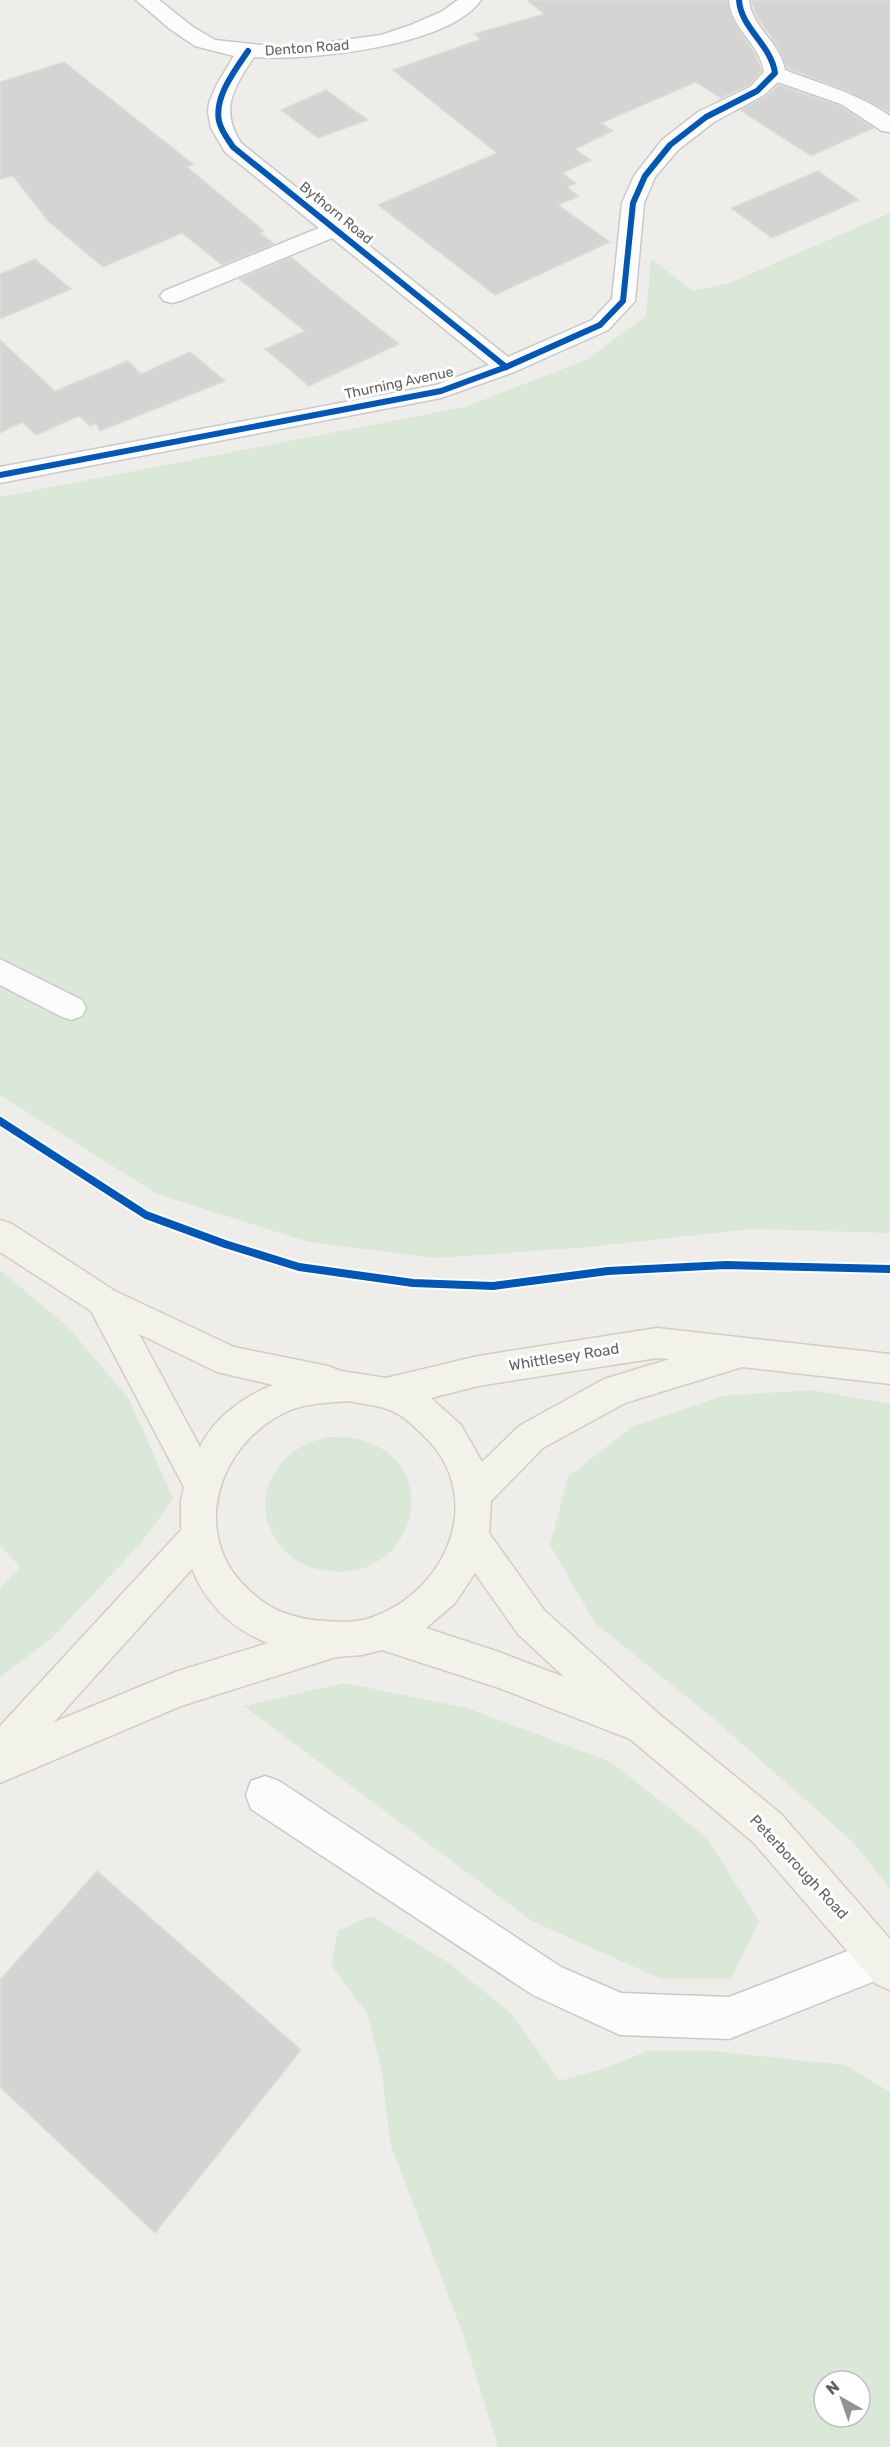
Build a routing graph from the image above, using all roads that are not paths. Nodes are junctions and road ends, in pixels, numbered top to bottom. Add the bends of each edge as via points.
1 (146, 0) edge
2 (471, 0) edge
3 (739, 0) edge
4 (248, 51) junction
5 (775, 73) junction
6 (890, 126) edge
7 (335, 229) junction
8 (172, 296) dead end
9 (506, 368) junction
10 (0, 475) edge
11 (0, 971) edge
12 (71, 1008) dead end
13 (0, 1233) edge
14 (103, 1301) junction
15 (743, 1354) junction
16 (890, 1369) edge
17 (348, 1386) junction
18 (387, 1393) junction
19 (201, 1483) junction
20 (474, 1494) junction
21 (198, 1537) junction
22 (471, 1538) junction
23 (382, 1632) junction
24 (334, 1641) junction
25 (645, 1727) junction
26 (0, 1754) edge
27 (0, 1764) edge
28 (265, 1795) dead end
29 (886, 1964) edge

1 - 4 street, Denton Road via 208,44
2 - 4 street, Denton Road via 431,26 390,39 288,52
3 - 5 street via 738,7 766,46
4 - 7 street, Bythorn Road via 232,74 221,101 219,121 233,147
5 - 6 street via 833,93
5 - 9 street, Thurning Avenue via 757,91 706,117 670,144 645,176 633,203 623,301 600,325
7 - 8 street
7 - 9 street, Bythorn Road
9 - 10 street, Thurning Avenue via 441,391
11 - 12 street
13 - 14 main road
14 - 17 main road via 229,1361
14 - 19 main road
15 - 16 main road, Whittlesey Road
15 - 18 main road, Whittlesey Road via 657,1343 478,1371
15 - 20 main road, Whittlesey Road via 616,1390 531,1437
17 - 18 main road
17 - 19 main road via 309,1389 273,1402 241,1422 217,1450
18 - 20 main road via 420,1409 446,1431 465,1460
19 - 21 main road via 196,1510
20 - 22 main road
21 - 24 main road via 214,1578 244,1612 286,1633
21 - 26 main road
22 - 23 main road via 454,1578 423,1610
22 - 25 main road, Peterborough Road via 531,1622
23 - 24 main road
23 - 25 main road, Peterborough Road via 500,1670
24 - 27 main road via 178,1689
25 - 29 main road, Peterborough Road via 767,1828
28 - 29 street via 547,1981 620,2014 729,2018

